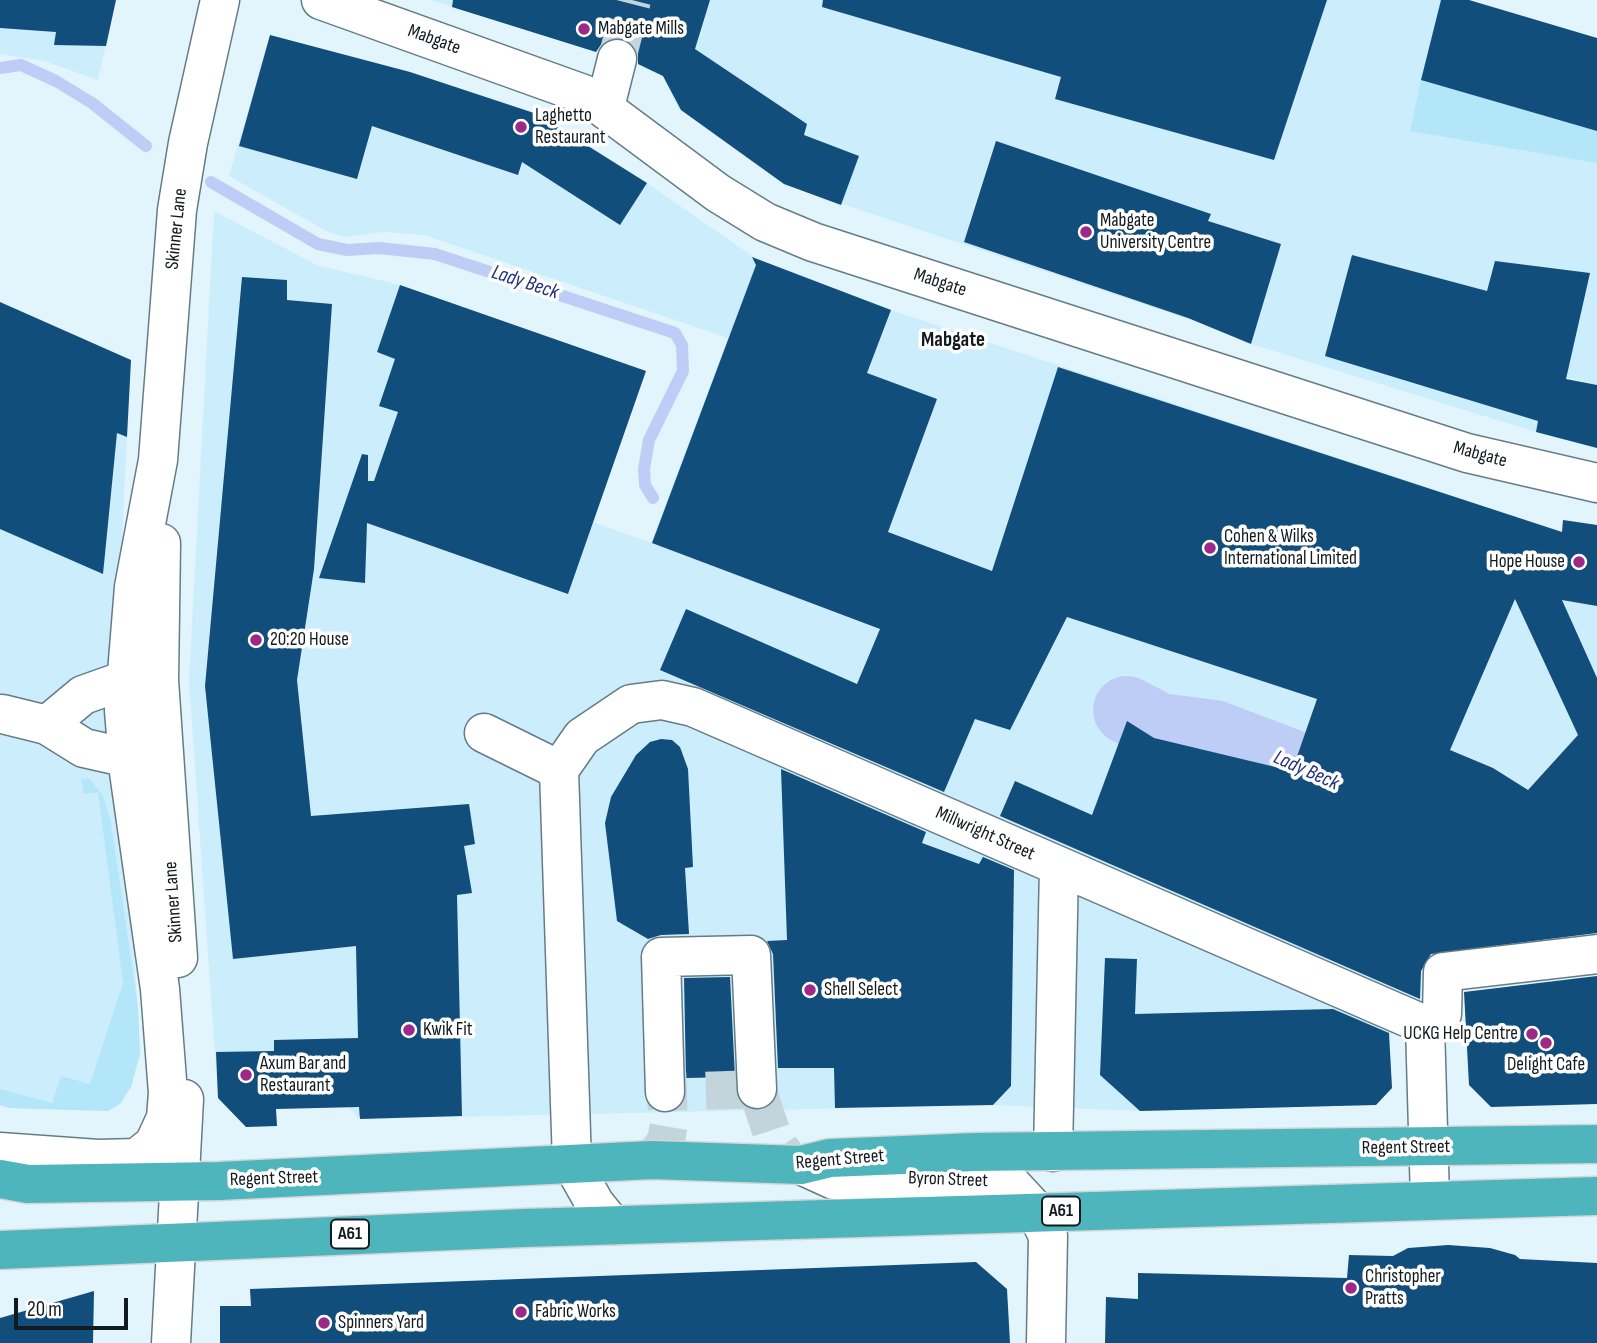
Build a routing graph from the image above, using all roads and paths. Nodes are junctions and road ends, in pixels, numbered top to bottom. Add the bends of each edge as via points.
1 (220, 0) edge
2 (321, 0) edge
3 (617, 59) tunnel mouth
4 (605, 107) junction
5 (1597, 483) edge
6 (143, 681) junction
7 (2, 714) dead end
8 (47, 725) junction
9 (484, 733) dead end
10 (146, 754) junction
11 (559, 770) junction
12 (1059, 867) junction
13 (1597, 954) edge
14 (1425, 1025) junction
15 (757, 1089) dead end
16 (665, 1092) dead end
17 (1597, 1144) edge
18 (1427, 1148) junction
19 (0, 1152) edge
20 (1053, 1152) junction
21 (572, 1163) junction
22 (801, 1166) junction
23 (0, 1179) edge
24 (179, 1182) junction
25 (1597, 1196) edge
26 (1430, 1200) junction
27 (1036, 1211) junction
28 (612, 1225) junction
29 (176, 1240) junction
30 (0, 1250) edge
31 (171, 1343) edge
32 (1046, 1343) edge

1 - 6 street, Skinner Lane via 177,210 158,460 162,557
2 - 4 street, Mabgate via 586,95
3 - 4 street
4 - 5 street, Mabgate via 718,193 765,222 813,242 1467,453
6 - 8 street via 83,695
6 - 10 street, Skinner Lane
7 - 8 street
8 - 10 street via 84,748 115,755
9 - 11 street
10 - 19 street, Skinner Lane via 166,1118 154,1144 137,1158
10 - 24 street, Skinner Lane via 184,1102
11 - 12 street, Millwright Street via 582,737 631,705 662,700 693,707
11 - 21 street
12 - 14 street, Millwright Street
12 - 20 street
13 - 14 street via 1443,972 1442,1014
14 - 18 street
15 - 16 street via 751,954 687,956 661,957
17 - 18 highway, Regent Street
18 - 20 highway, Regent Street
18 - 26 street
20 - 22 highway, Regent Street via 830,1158
21 - 22 highway, Regent Street via 652,1160
21 - 24 highway, Regent Street
21 - 28 street via 594,1204
22 - 27 street, Byron Street via 834,1180 978,1177 1012,1185
23 - 24 highway, Regent Street via 28,1184
24 - 29 street, Skinner Lane
25 - 26 highway, A61
26 - 27 highway, A61
27 - 28 highway, A61
27 - 32 street, Byron Street via 1048,1236
28 - 29 highway, A61
29 - 30 highway, A61
29 - 31 street, Skinner Lane

